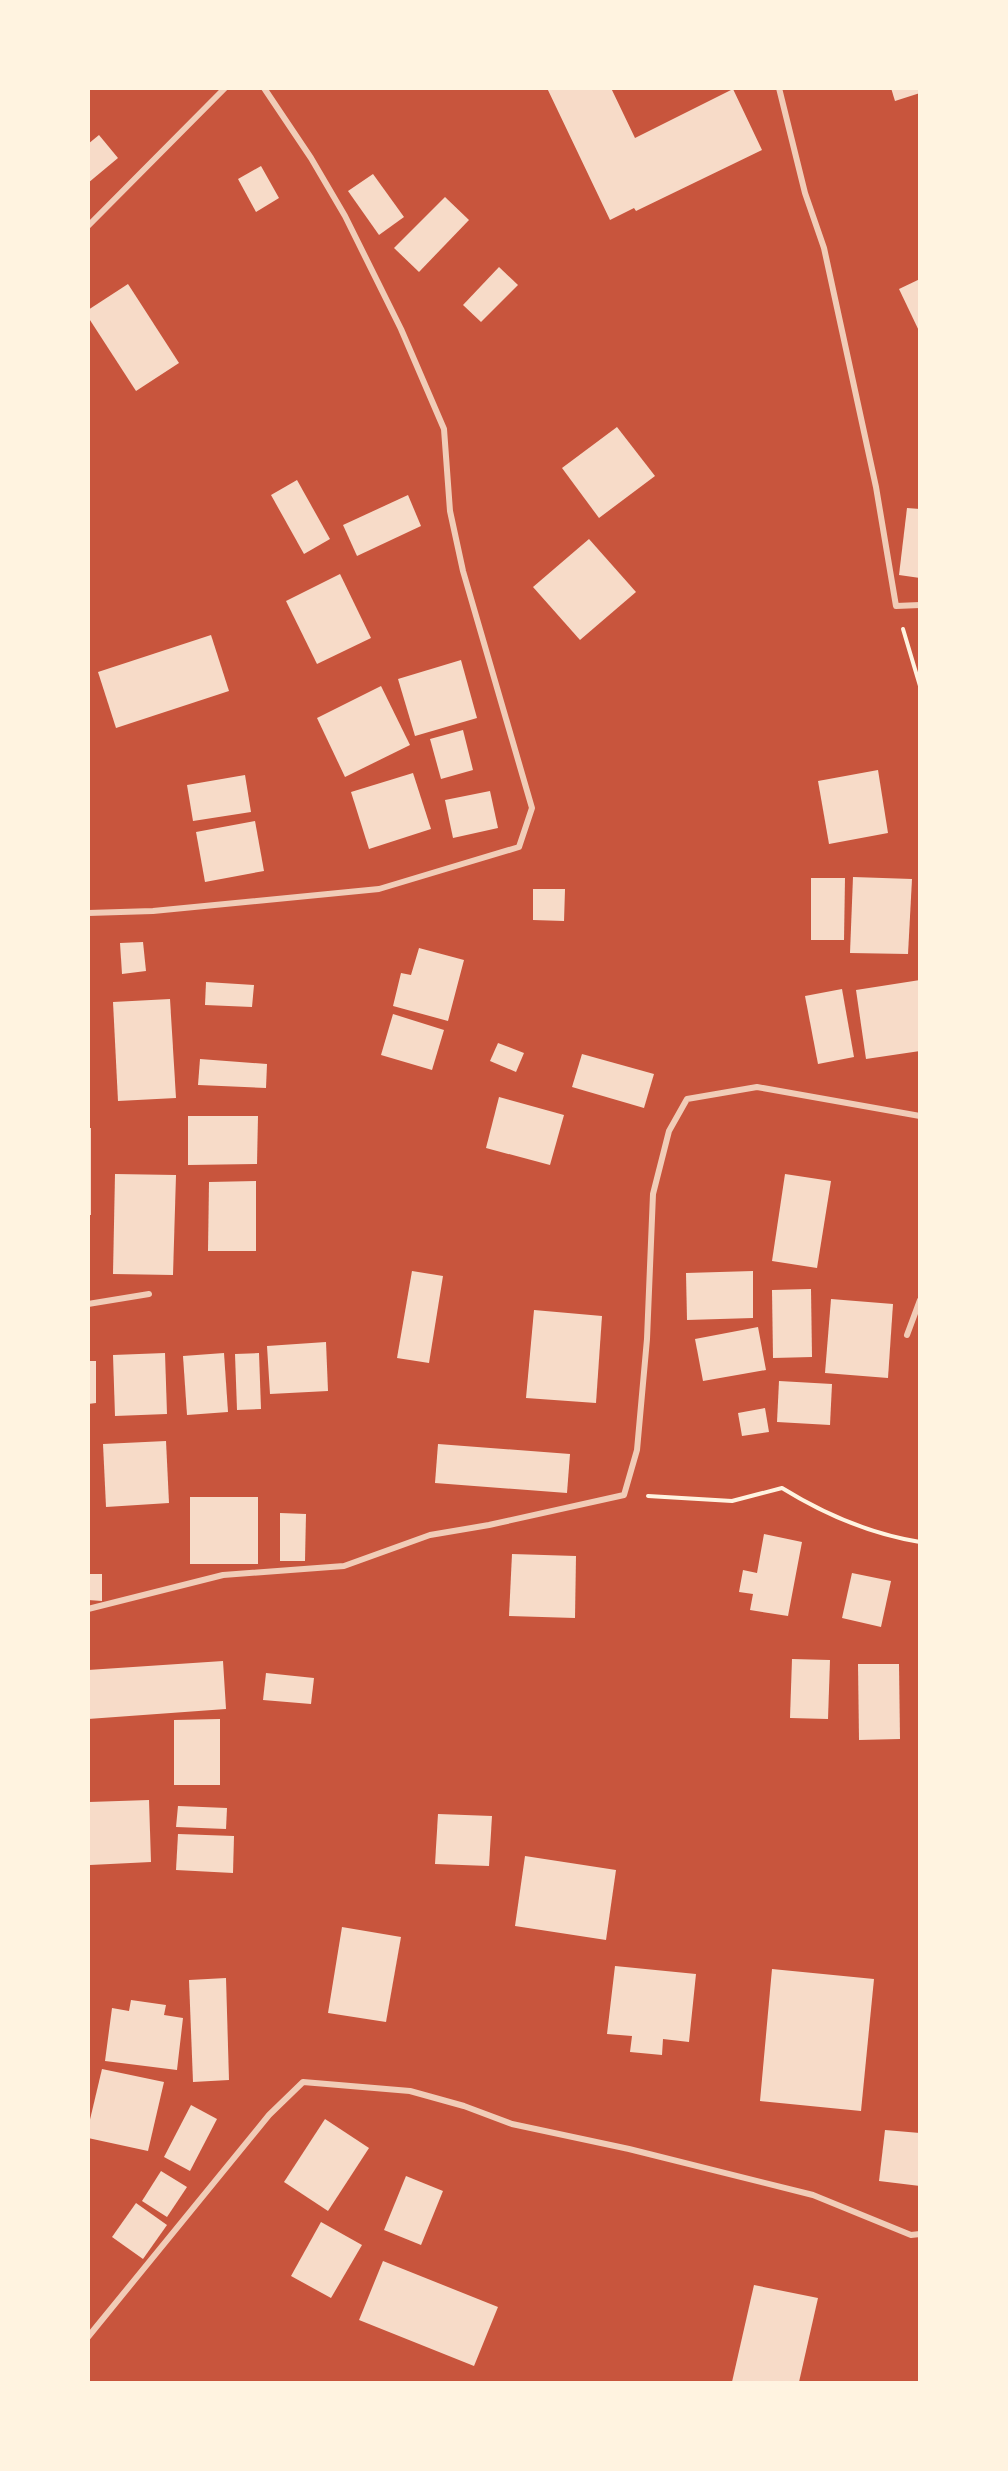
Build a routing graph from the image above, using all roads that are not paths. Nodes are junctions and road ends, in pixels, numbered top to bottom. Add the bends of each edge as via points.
1 (225, 88) edge
2 (264, 88) edge
3 (779, 88) edge
4 (88, 226) edge
5 (920, 605) edge
6 (88, 913) edge
7 (920, 1116) edge
8 (149, 1294) dead end
9 (920, 1300) edge
10 (88, 1304) edge
11 (907, 1335) dead end
12 (88, 1609) edge
13 (920, 2234) edge
14 (88, 2337) edge

1 - 4 street
2 - 6 street via 345,216 401,329 444,429 450,511 463,571 532,808 519,847 379,889 153,911
3 - 5 street via 805,193 824,248 876,487 896,606
7 - 12 street via 757,1087 687,1099 669,1131 653,1194 647,1339 637,1450 624,1495 430,1535 344,1566 223,1575
8 - 10 street
9 - 11 street
13 - 14 street via 910,2235 813,2195 512,2124 410,2091 303,2082 269,2115

